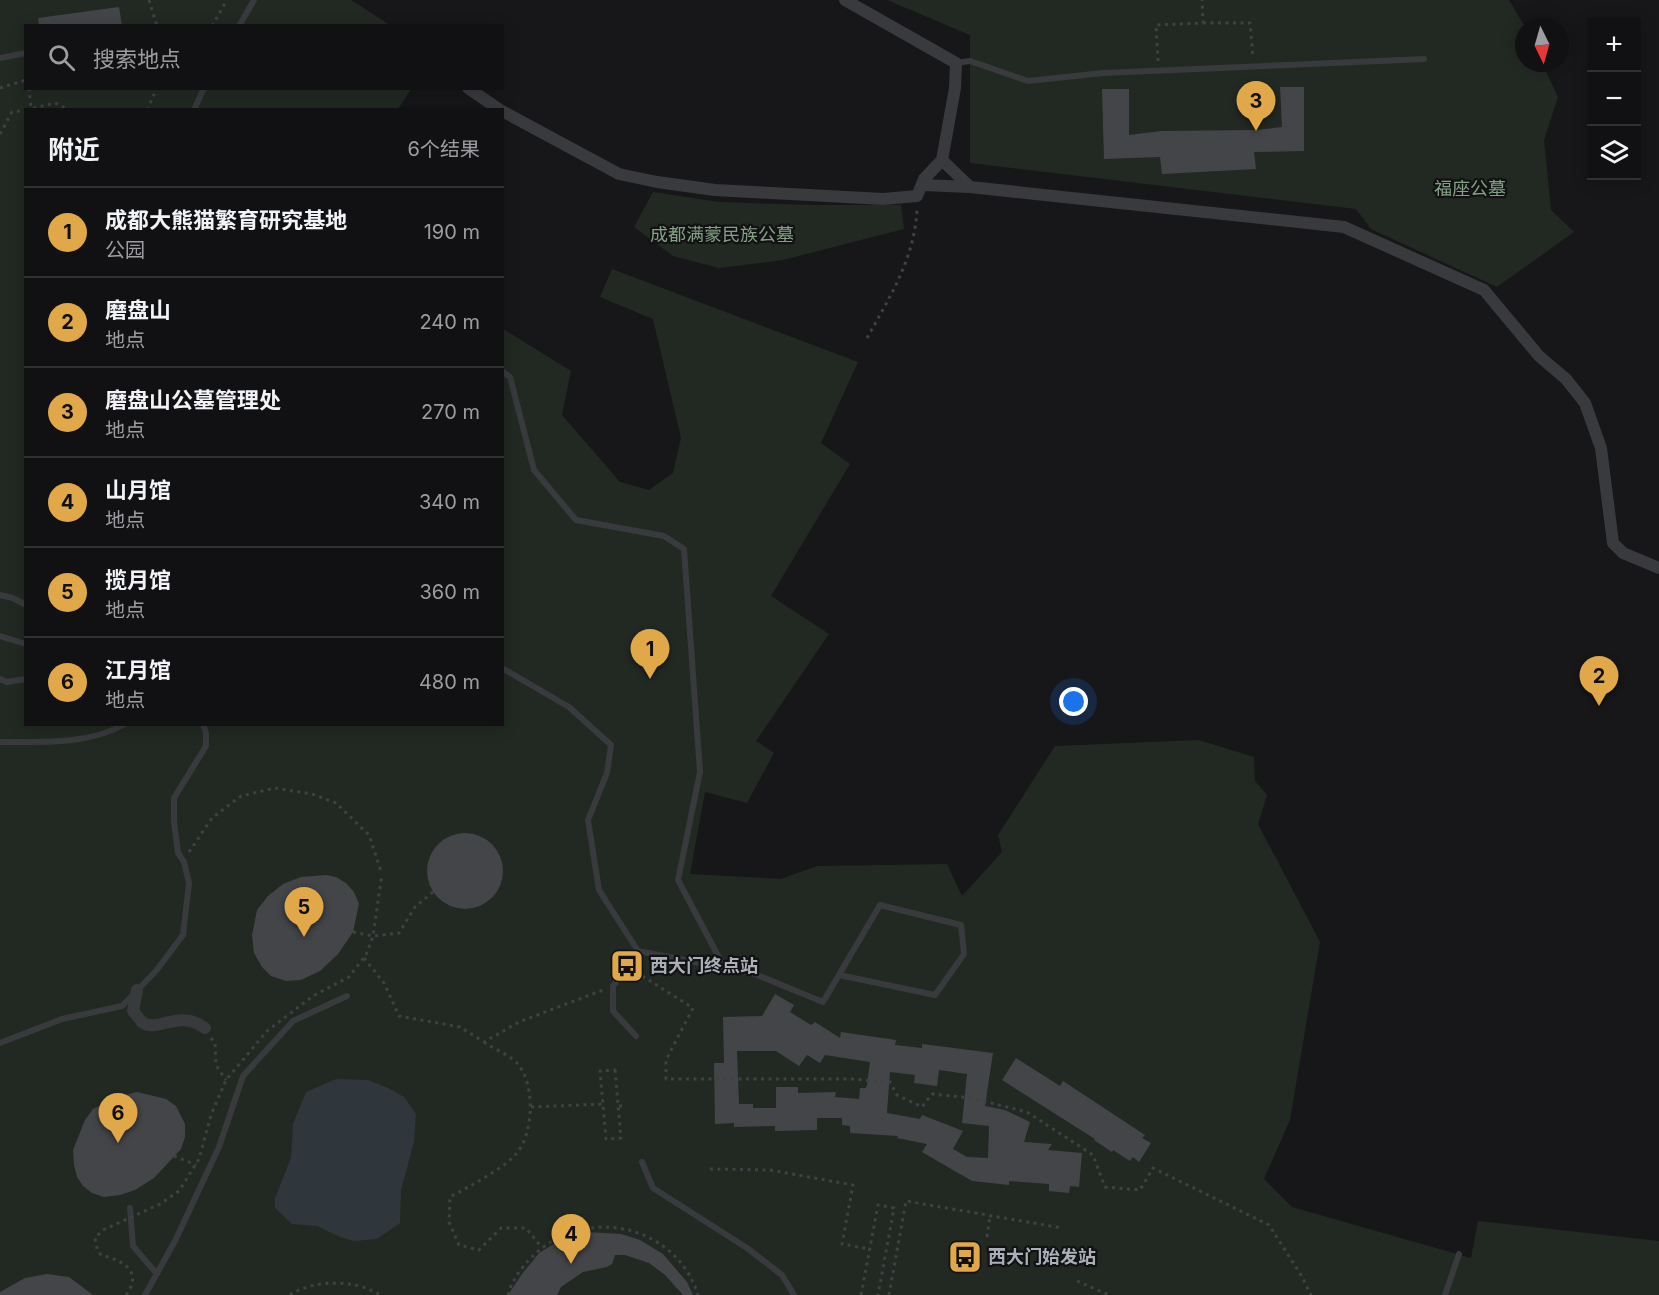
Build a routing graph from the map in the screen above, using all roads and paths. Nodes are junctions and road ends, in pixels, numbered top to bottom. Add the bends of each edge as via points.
1 (149, 0) edge
2 (227, 0) edge
3 (254, 0) edge
4 (845, 0) edge
5 (1202, 0) edge
6 (1203, 23) junction
7 (156, 24) edge
8 (213, 24) edge
9 (240, 24) edge
10 (24, 52) edge
11 (0, 58) edge
12 (1425, 59) dead end
13 (956, 63) junction
14 (1253, 68) junction
15 (1159, 72) junction
16 (24, 81) edge
17 (0, 88) edge
18 (29, 90) edge
19 (156, 90) edge
20 (203, 90) edge
21 (471, 90) edge
22 (31, 108) edge
23 (65, 108) edge
24 (148, 108) edge
25 (195, 108) edge
26 (498, 108) edge
27 (24, 110) edge
28 (504, 112) edge
29 (2, 128) edge
30 (0, 134) edge
31 (942, 160) junction
32 (970, 187) junction
33 (919, 190) junction
34 (867, 338) dead end
35 (504, 372) edge
36 (1659, 567) edge
37 (0, 595) edge
38 (24, 603) edge
39 (0, 636) edge
40 (24, 643) edge
41 (504, 669) edge
42 (0, 679) edge
43 (24, 679) edge
44 (119, 726) edge
45 (204, 726) edge
46 (0, 742) edge
47 (184, 862) junction
48 (433, 892) dead end
49 (353, 932) dead end
50 (373, 936) junction
51 (638, 951) junction
52 (364, 958) junction
53 (627, 966) junction
54 (724, 967) junction
55 (839, 975) junction
56 (613, 986) junction
57 (137, 990) junction
58 (347, 996) dead end
59 (205, 1028) joint
60 (636, 1036) dead end
61 (484, 1042) junction
62 (0, 1043) edge
63 (226, 1080) junction
64 (603, 1104) junction
65 (619, 1106) junction
66 (626, 1106) dead end
67 (531, 1107) junction
68 (174, 1156) dead end
69 (642, 1162) dead end
70 (196, 1165) junction
71 (711, 1169) dead end
72 (130, 1208) dead end
73 (990, 1216) junction
74 (1062, 1228) dead end
75 (987, 1237) dead end
76 (542, 1248) junction
77 (869, 1250) junction
78 (886, 1253) junction
79 (896, 1254) junction
80 (1459, 1254) dead end
81 (157, 1274) junction
82 (1077, 1281) dead end
83 (126, 1295) edge
84 (145, 1295) edge
85 (290, 1295) edge
86 (382, 1295) edge
87 (508, 1295) edge
88 (698, 1295) edge
89 (794, 1295) edge
90 (861, 1295) edge
91 (878, 1295) edge
92 (889, 1295) edge
93 (1109, 1295) edge
94 (1311, 1295) edge
95 (1445, 1295) edge

1 - 7 path
2 - 8 path
3 - 9 lane
4 - 13 street
5 - 6 path
6 - 14 path via 1250,23
6 - 15 path via 1156,25
10 - 11 lane
12 - 14 lane
13 - 15 lane via 970,61 1028,81
13 - 31 street
14 - 15 lane
16 - 17 path
18 - 22 path
19 - 24 path
20 - 25 lane
21 - 26 street
22 - 23 path via 55,103
27 - 29 path via 12,112
28 - 33 street via 619,174 657,182 715,190 883,199
29 - 30 path
31 - 32 street
31 - 33 street
32 - 33 street
32 - 36 street via 1344,227 1484,290 1585,403 1601,448 1613,543 1623,553
33 - 34 path via 916,230 906,263
35 - 54 lane via 510,377 534,470 576,519 664,536 684,549 700,772 678,880
37 - 38 lane
39 - 40 lane
41 - 51 lane via 569,707 611,746 607,773 588,820 599,890
42 - 43 lane
44 - 46 lane via 88,737
45 - 47 lane via 206,746 174,798 178,853
47 - 50 path, bridge via 212,818 241,796 275,788 336,803 369,835 382,874
47 - 57 lane via 189,883 183,935
48 - 50 path via 415,907 399,933
49 - 50 path
50 - 52 path, bridge
51 - 53 lane
51 - 54 lane
52 - 61 path via 384,983 399,1016 460,1027
52 - 63 path, bridge via 349,977 313,996 267,1031
53 - 56 lane
53 - 94 path via 693,1008 666,1060 666,1079 890,1082 897,1095 922,1107 932,1094 972,1098 1027,1112 1093,1155 1105,1187 1140,1190 1153,1168 1269,1225
54 - 55 lane via 752,973 823,1002
55 - 55 lane via 880,905 961,925 964,954 935,995
56 - 60 lane via 613,1011
56 - 61 path via 519,1022
57 - 59 street via 133,1011 142,1022 151,1026 185,1018
57 - 62 lane via 122,1006 62,1019
58 - 81 lane via 293,1021 243,1076 219,1147
59 - 63 path via 214,1043 216,1065
61 - 67 path via 517,1063 525,1078
63 - 70 path, bridge
64 - 65 path via 606,1139 621,1138
64 - 65 path via 600,1071 615,1070
64 - 67 path
65 - 66 path
67 - 76 path via 523,1145 515,1156 450,1197 449,1222 459,1245 479,1250 501,1228 526,1228
68 - 70 path
69 - 89 lane via 653,1188 747,1248 782,1275
70 - 83 path, bridge via 179,1191 103,1230 95,1238 101,1255 128,1266 132,1287
71 - 77 path via 770,1170 853,1185 842,1244
72 - 81 lane via 133,1246
73 - 74 path
73 - 75 path
73 - 79 path via 906,1201
76 - 87 path via 525,1263
76 - 88 path via 549,1241 579,1229 613,1226 645,1235 673,1254 694,1281
77 - 78 path via 878,1205 894,1208
77 - 90 path
78 - 79 path
78 - 91 path
79 - 92 path
80 - 95 lane
81 - 84 lane
82 - 93 path
85 - 86 path via 326,1283 356,1285

